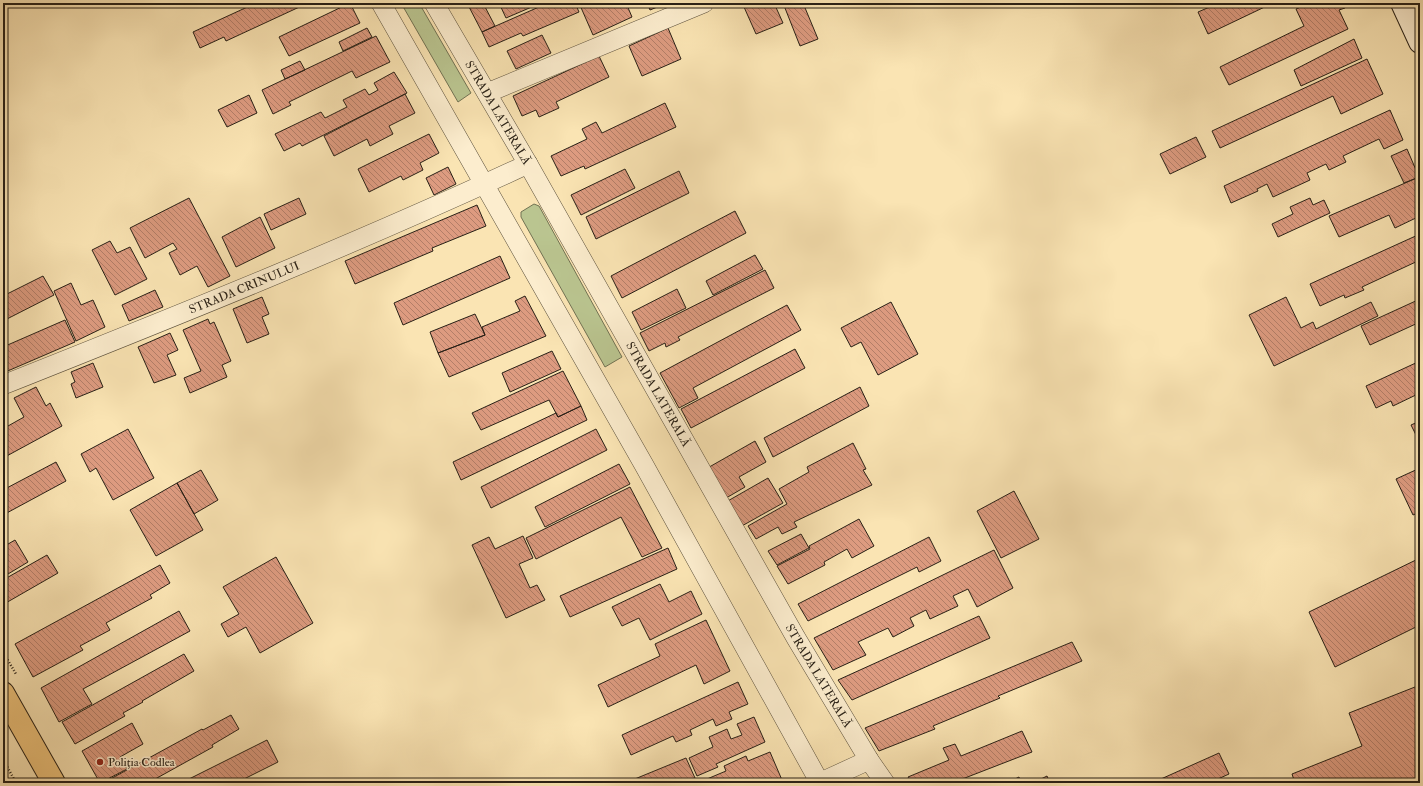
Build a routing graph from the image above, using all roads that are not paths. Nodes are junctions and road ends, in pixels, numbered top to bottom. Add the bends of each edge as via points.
1 (381, 3) edge
2 (434, 3) edge
3 (704, 3) edge
4 (1402, 3) edge
5 (1420, 42) edge
6 (487, 93) junction
7 (528, 164) junction
8 (483, 185) junction
9 (3, 385) edge
10 (3, 693) edge
11 (869, 760) junction
12 (54, 783) edge
13 (820, 783) edge
14 (885, 783) edge

1 - 8 street
2 - 6 street, STRADA LATERALĂ
3 - 6 street
4 - 5 main road
6 - 7 street, STRADA LATERALĂ
7 - 8 street, STRADA CRINULUI
7 - 11 street, STRADA LATERALĂ via 792,632
8 - 9 street, STRADA CRINULUI via 187,311
8 - 13 street via 644,465
10 - 12 highway
11 - 13 street
11 - 14 street, STRADA LATERALĂ

